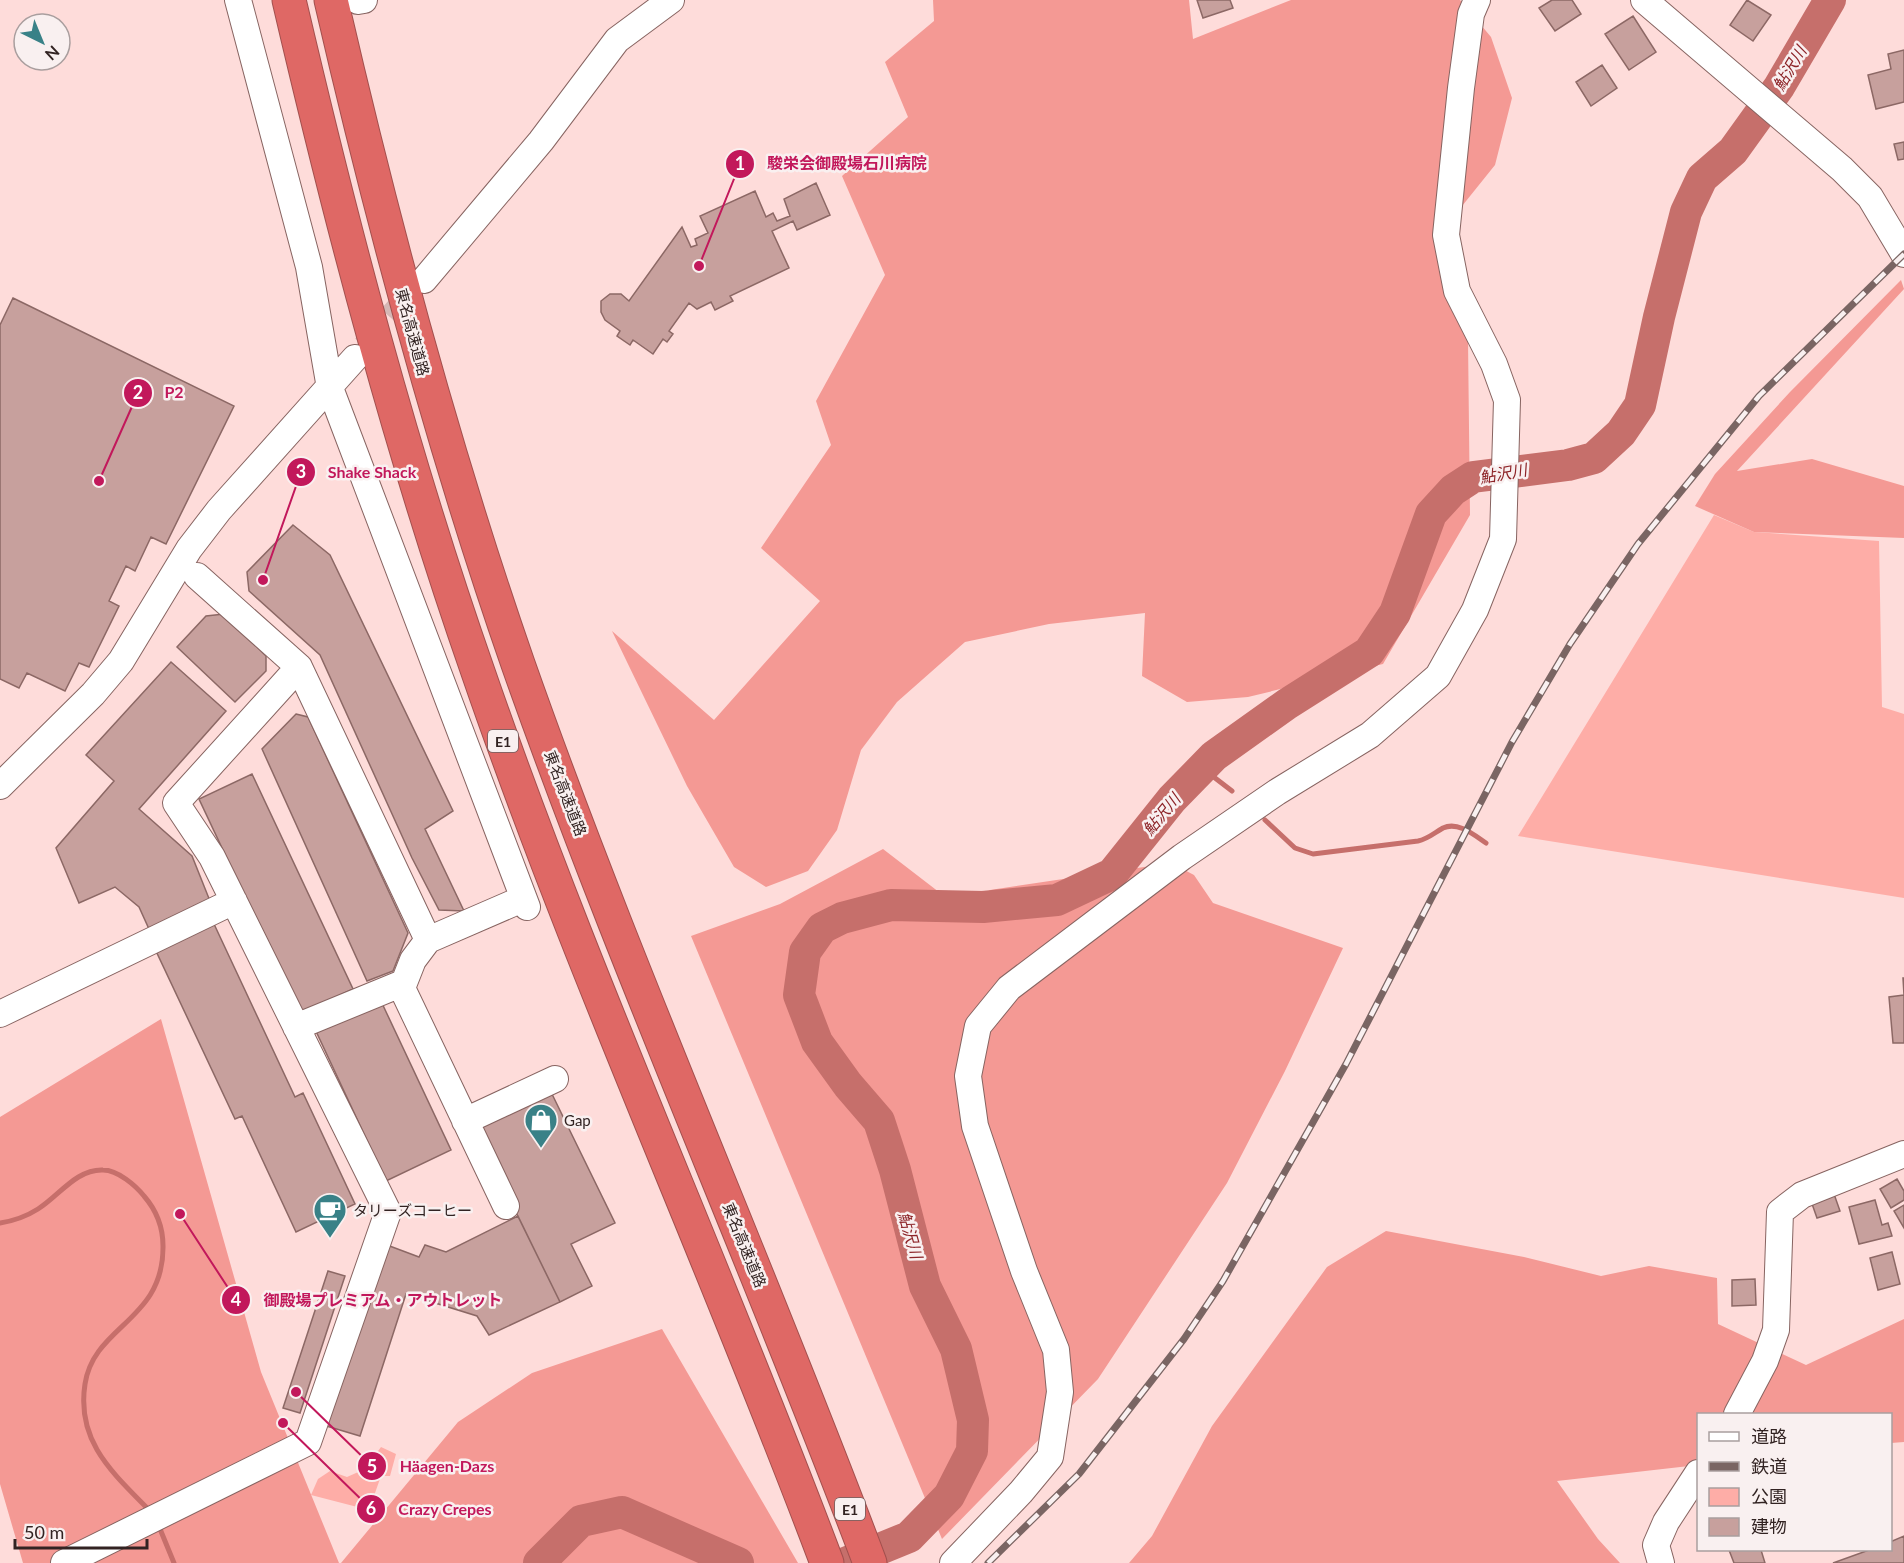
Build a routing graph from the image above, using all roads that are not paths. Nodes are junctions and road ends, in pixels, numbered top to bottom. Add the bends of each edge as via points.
1 (238, 0) edge
2 (289, 0) edge
3 (330, 0) edge
4 (364, 0) edge
5 (671, 0) edge
6 (1477, 0) edge
7 (1644, 0) edge
8 (358, 1) edge
9 (1897, 223) edge
10 (1904, 254) edge
11 (424, 280) tunnel mouth
12 (355, 358) tunnel mouth
13 (330, 388) junction
14 (197, 576) dead end
15 (299, 667) junction
16 (0, 786) edge
17 (234, 901) junction
18 (428, 940) junction
19 (403, 983) junction
20 (0, 1014) edge
21 (296, 1027) junction
22 (555, 1079) dead end
23 (465, 1121) junction
24 (1904, 1154) edge
25 (506, 1206) dead end
26 (1738, 1413) edge
27 (788, 1458) junction
28 (1697, 1475) edge
29 (64, 1563) edge
30 (818, 1563) edge
31 (827, 1563) edge
32 (870, 1563) edge
33 (953, 1563) edge
34 (1661, 1563) edge

1 - 13 street via 309,267
2 - 27 highway, E1 via 330,178 386,386 478,674 573,929
3 - 32 highway, 東名高速道路 / E1 via 423,370 516,657 612,914
4 - 8 street
5 - 11 street via 617,40 541,141
6 - 33 street via 1471,14 1461,88 1446,235 1457,291 1494,364 1507,400 1503,539 1475,610 1438,675 1370,735 1182,857 1009,988 978,1026 969,1076 975,1126 1024,1271 1056,1350 1060,1392 1050,1457
7 - 9 street via 1793,127
9 - 10 street
12 - 13 street
13 - 16 street via 219,510 189,549 121,661
13 - 18 street via 519,906
14 - 15 street
15 - 17 street via 176,803 212,857
15 - 18 street
17 - 20 street
17 - 21 street
18 - 19 street
19 - 21 street
19 - 23 street
21 - 29 street via 388,1212 308,1442
22 - 23 street
23 - 25 street
24 - 26 street via 1802,1195 1780,1212 1776,1330 1766,1361
27 - 30 highway
27 - 31 highway, E1
28 - 34 street via 1656,1545

